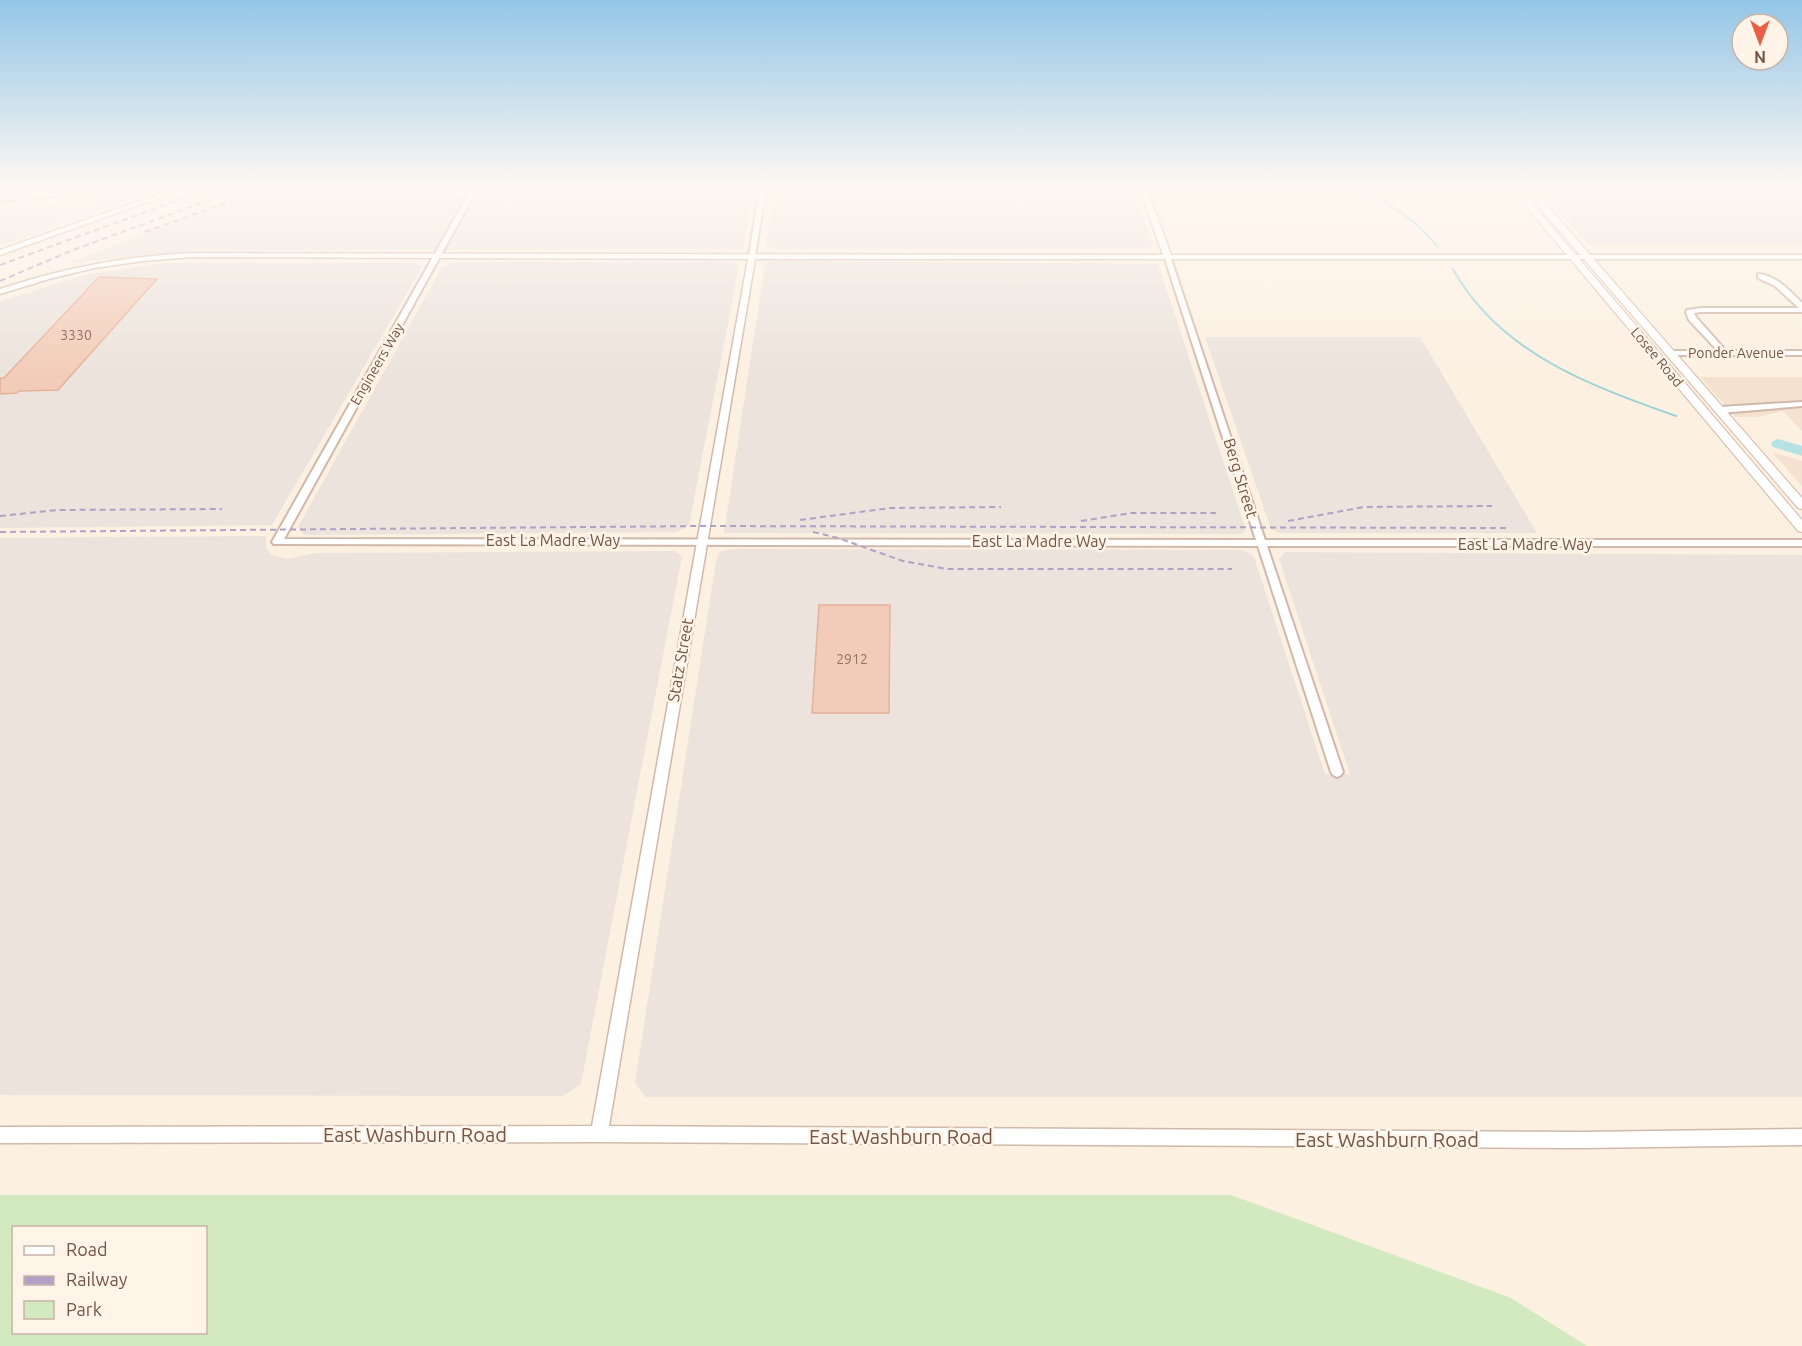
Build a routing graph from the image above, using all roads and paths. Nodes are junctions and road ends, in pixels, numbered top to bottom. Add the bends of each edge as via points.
1 (441, 249) edge
2 (753, 249) edge
3 (1164, 249) edge
4 (1567, 249) edge
5 (1580, 249) edge
6 (438, 255) junction
7 (752, 256) junction
8 (1167, 256) junction
9 (1802, 256) edge
10 (1574, 257) junction
11 (1587, 257) junction
12 (1761, 276) dead end
13 (0, 292) edge
14 (1802, 308) edge
15 (1671, 353) junction
16 (1724, 353) junction
17 (1802, 353) edge
18 (1677, 381) junction
19 (1802, 404) edge
20 (1720, 410) junction
21 (1802, 505) edge
22 (1802, 528) edge
23 (701, 540) junction
24 (277, 542) joint
25 (1262, 542) junction
26 (1802, 543) edge
27 (1337, 772) dead end
28 (0, 1134) edge
29 (599, 1134) junction
30 (1802, 1137) edge

1 - 6 street, Engineers Way
2 - 7 street, Statz Street
3 - 8 street, Berg Street
4 - 10 main road, Losee Road
5 - 11 main road, Losee Road
6 - 7 street
6 - 13 street via 177,255 99,265
6 - 24 street, Engineers Way
7 - 8 street
7 - 23 street, Statz Street
8 - 10 street
8 - 25 street, Berg Street
9 - 11 street
10 - 11 street
10 - 18 main road, Losee Road
11 - 15 main road, Losee Road
12 - 14 street via 1778,284
14 - 16 street via 1690,312
15 - 16 street, Ponder Avenue
15 - 20 main road, Losee Road
16 - 17 street, Ponder Avenue
18 - 20 main road via 1709,407
18 - 22 main road, Losee Road
19 - 20 street
20 - 21 main road, Losee Road
23 - 24 street, East La Madre Way
23 - 25 street, East La Madre Way
23 - 29 street, Statz Street
25 - 26 street, East La Madre Way
25 - 27 street, Berg Street
28 - 29 street, East Washburn Road
29 - 30 street, East Washburn Road via 1571,1140

